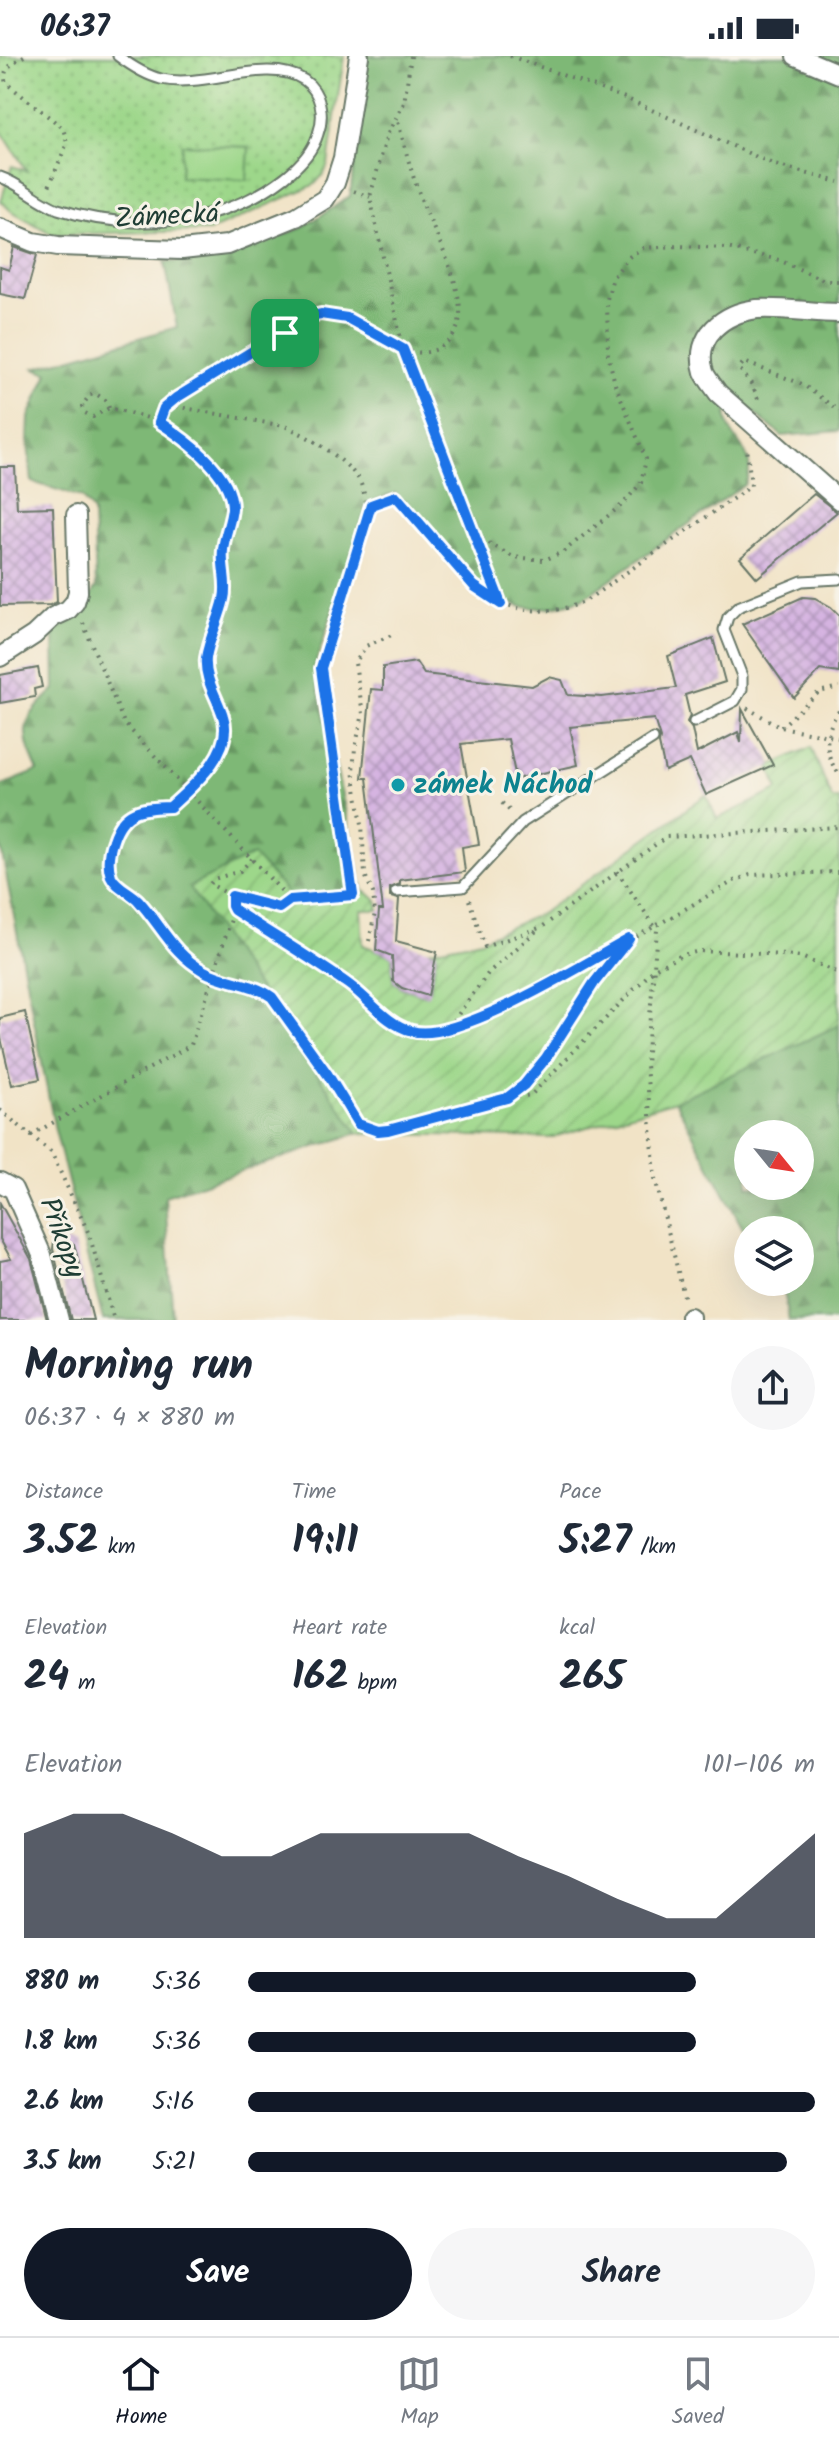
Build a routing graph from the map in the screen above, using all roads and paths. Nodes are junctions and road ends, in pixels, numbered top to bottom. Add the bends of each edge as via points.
1 (24, 56) edge
2 (118, 56) edge
3 (359, 56) edge
4 (411, 56) edge
5 (510, 56) edge
6 (796, 56) edge
7 (839, 74) edge
8 (397, 117) junction
9 (0, 177) edge
10 (839, 182) edge
11 (43, 202) junction
12 (0, 228) edge
13 (839, 281) edge
14 (839, 313) edge
15 (403, 349) junction
16 (167, 405) junction
17 (109, 408) junction
18 (762, 410) dead end
19 (839, 411) edge
20 (159, 422) junction
21 (743, 442) dead end
22 (839, 500) edge
23 (368, 509) junction
24 (76, 515) dead end
25 (475, 535) junction
26 (839, 579) edge
27 (75, 602) junction
28 (501, 604) junction
29 (394, 634) dead end
30 (0, 657) edge
31 (839, 687) edge
32 (735, 701) junction
33 (839, 711) edge
34 (694, 722) dead end
35 (781, 727) junction
36 (827, 736) junction
37 (839, 738) edge
38 (653, 739) dead end
39 (839, 774) edge
40 (188, 790) junction
41 (839, 827) edge
42 (252, 859) junction
43 (617, 871) junction
44 (839, 872) edge
45 (396, 892) dead end
46 (232, 896) junction
47 (290, 900) junction
48 (470, 903) dead end
49 (234, 910) junction
50 (654, 926) junction
51 (542, 927) junction
52 (629, 939) junction
53 (369, 941) dead end
54 (654, 969) junction
55 (839, 973) edge
56 (447, 1029) junction
57 (507, 1098) junction
58 (0, 1110) edge
59 (31, 1135) junction
60 (0, 1182) edge
61 (690, 1319) edge
62 (59, 1320) edge
63 (114, 1320) edge

1 - 11 path via 5,71 6,83 67,136
2 - 11 lane via 160,79 283,70 314,90 322,107 318,135 297,168 272,187 204,216 99,219
3 - 12 street, Zámecká via 335,183 325,199 296,217 227,245 182,250 58,246
4 - 8 path
5 - 10 path via 625,98 775,165
6 - 7 street
8 - 15 path via 370,197
8 - 15 path via 409,167 460,309 449,343 421,355
9 - 11 lane
13 - 25 path via 727,248 642,248 629,257 613,277 607,299 608,354 646,459 641,483 563,552 544,560 513,557
14 - 22 street via 756,309 727,318 708,333 703,349 704,372 718,393
15 - 16 path via 347,318 308,317
15 - 25 path
16 - 20 path
16 - 23 path via 300,432 359,479
17 - 17 path via 93,417 82,406 96,394
17 - 20 path
18 - 19 path via 739,368 744,362 802,384
20 - 40 path via 201,453 229,492 232,508 222,554 226,593 206,657 225,735 214,760
21 - 28 path via 749,451 751,486 584,602 538,612
23 - 28 path via 396,496 474,586
23 - 47 path via 321,668 353,895
24 - 27 street
25 - 28 path
26 - 32 lane via 802,581 738,607 728,617 724,630 742,676
27 - 30 street
27 - 40 path via 124,723
29 - 53 path via 366,646 355,663 363,714 353,771 365,875 375,913
31 - 35 path via 819,692
32 - 34 lane
32 - 35 path
33 - 36 path
35 - 36 path
36 - 37 path
36 - 39 path via 830,761
38 - 45 lane via 523,822 463,887
40 - 42 path
40 - 57 path via 170,807 132,812 115,832 108,863 115,882 138,901 174,949 206,973 272,997 358,1124 388,1130
41 - 43 path via 666,837
42 - 46 path via 240,871 210,884
42 - 47 path
43 - 50 path
43 - 51 path
44 - 50 path via 750,875
46 - 47 path via 274,908
46 - 49 path
48 - 51 path via 485,947
49 - 56 path via 351,986 409,1031
49 - 59 path, bridge via 191,1045
50 - 52 path
50 - 54 path
51 - 56 path via 489,972
52 - 56 path via 497,1010
52 - 57 path via 546,1058
54 - 55 path via 700,951 801,957
54 - 57 path via 540,1088 522,1098
54 - 61 path via 646,1065 655,1178
58 - 59 path
59 - 63 path via 51,1152 89,1234
60 - 62 street, Příkopy via 13,1189 38,1245

